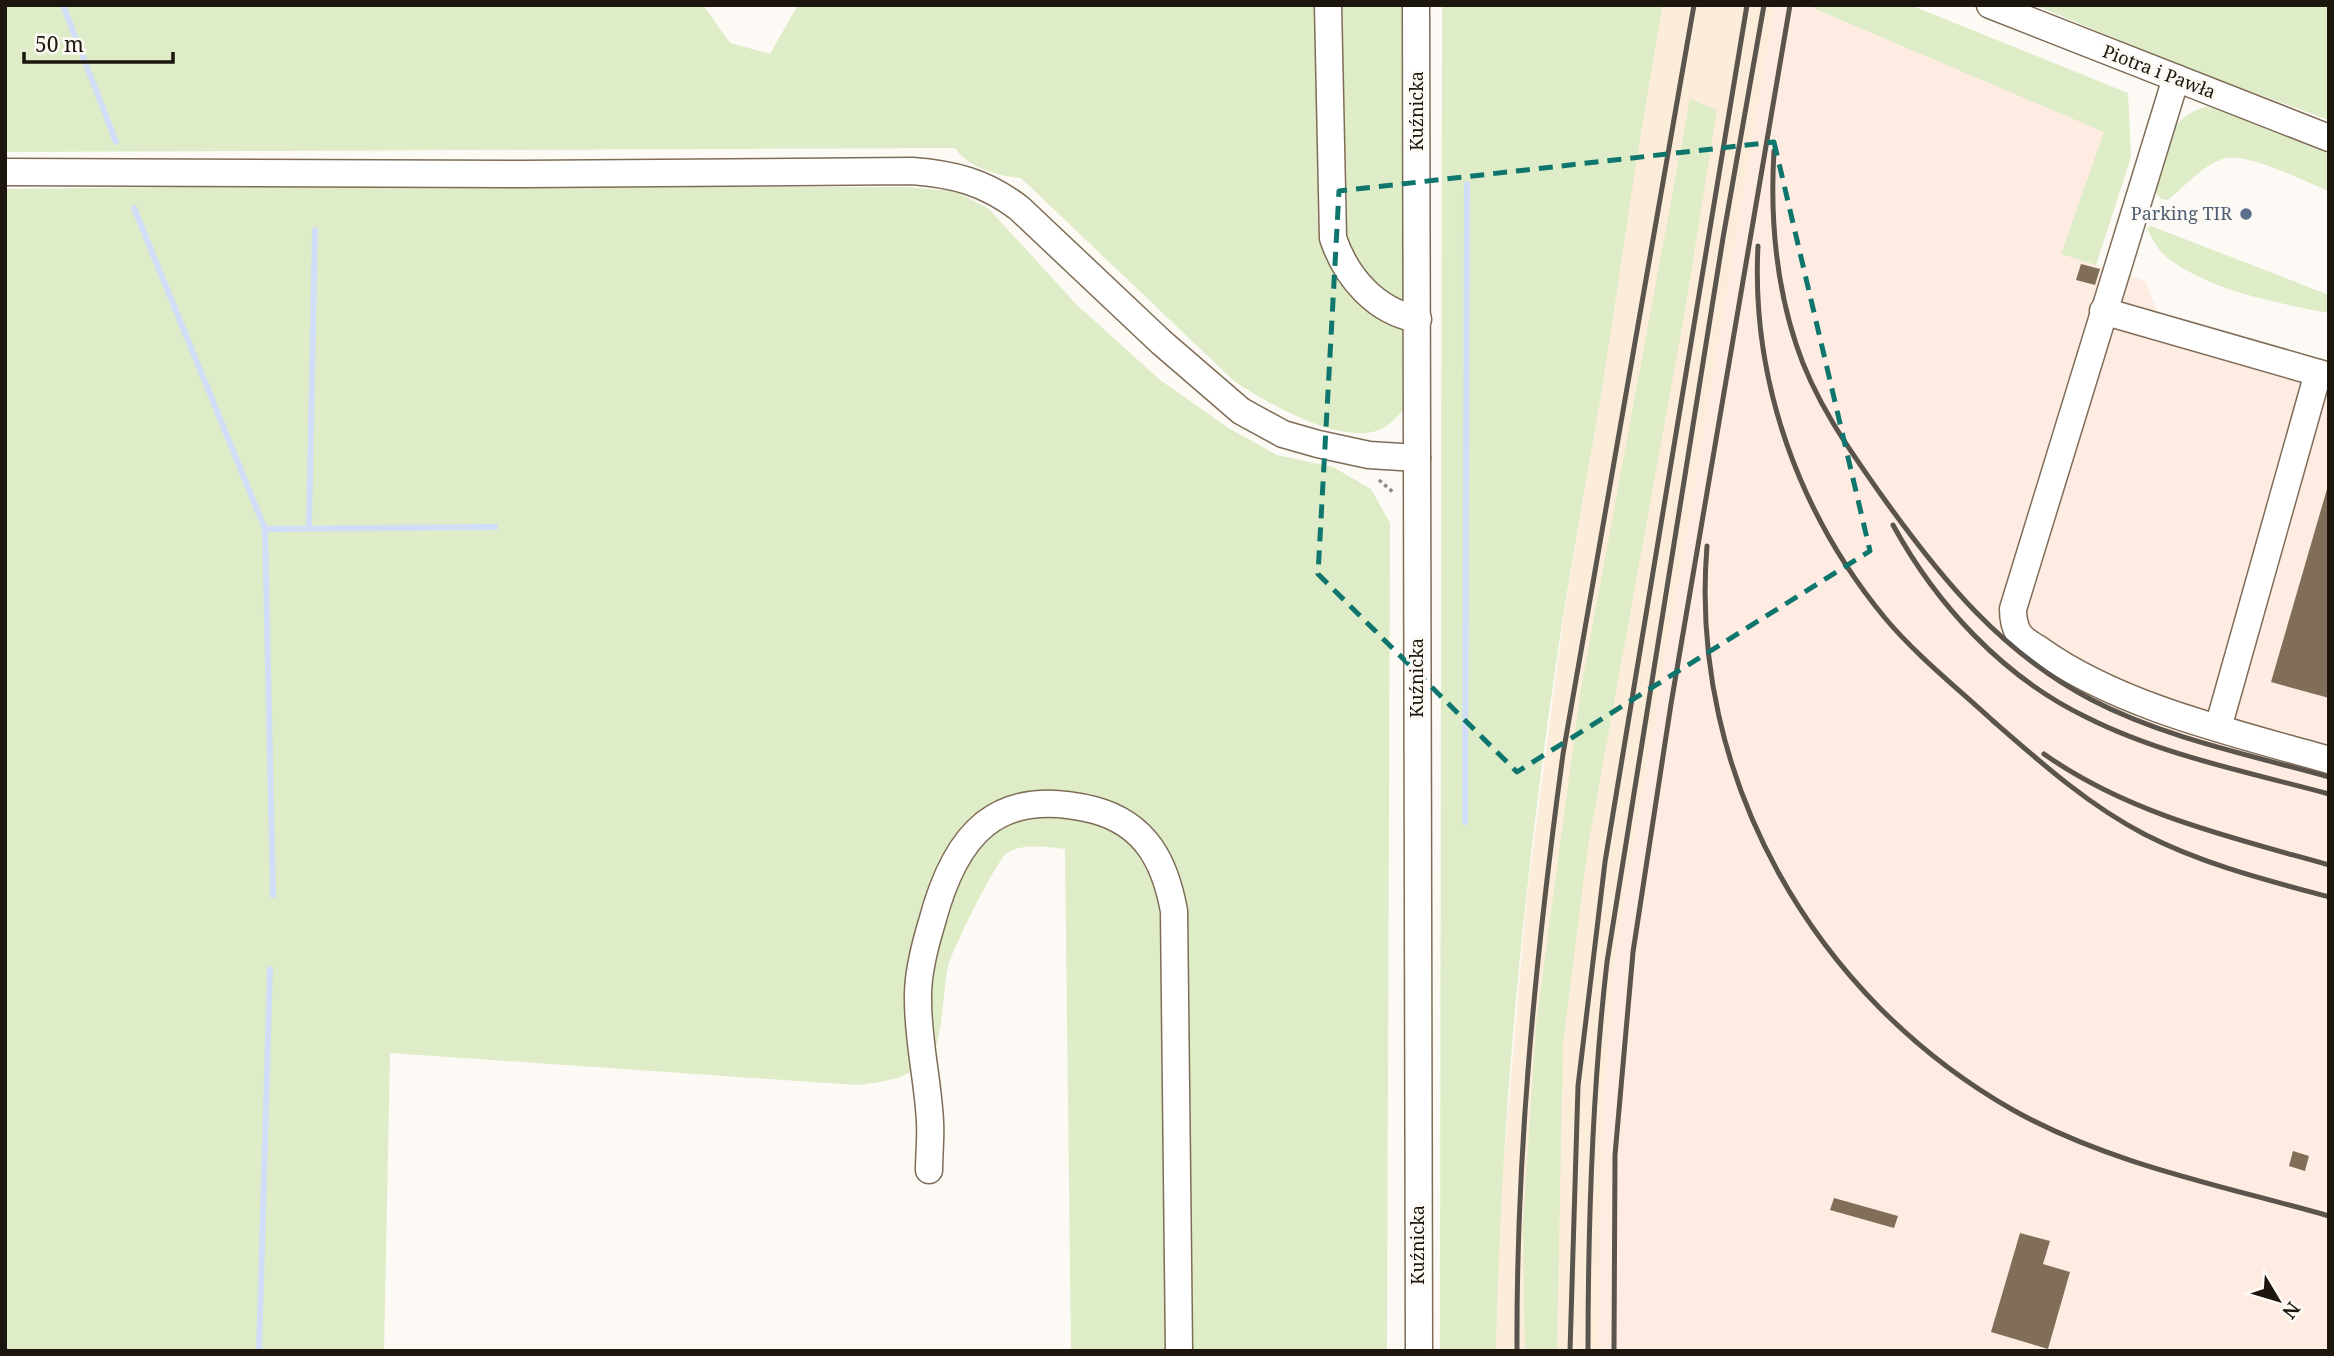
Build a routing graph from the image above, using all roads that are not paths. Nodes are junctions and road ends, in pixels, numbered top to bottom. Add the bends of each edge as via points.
1 (1328, 5) edge
2 (1416, 5) edge
3 (1990, 5) edge
4 (2176, 78) junction
5 (2329, 138) edge
6 (5, 172) edge
7 (2103, 312) junction
8 (1418, 319) junction
9 (2323, 374) edge
10 (1417, 458) junction
11 (2218, 728) junction
12 (2329, 760) edge
13 (929, 1170) dead end
14 (1179, 1351) edge
15 (1419, 1351) edge

1 - 8 street via 1333,238 1341,262 1363,290 1399,316
2 - 8 street, Kuźnicka
3 - 4 street, Piotra i Pawła
4 - 5 street, Piotra i Pawła
4 - 7 street
6 - 10 street via 912,171 951,175 985,186 1019,208 1222,397 1261,424 1351,452
7 - 9 street
7 - 11 street via 2013,609 2014,622 2020,636 2062,666
8 - 10 street, Kuźnicka
9 - 11 street
10 - 15 street, Kuźnicka
11 - 12 street
13 - 14 street via 930,1121 918,992 938,898 956,855 989,819 1024,806 1094,810 1121,821 1144,837 1159,858 1174,911

